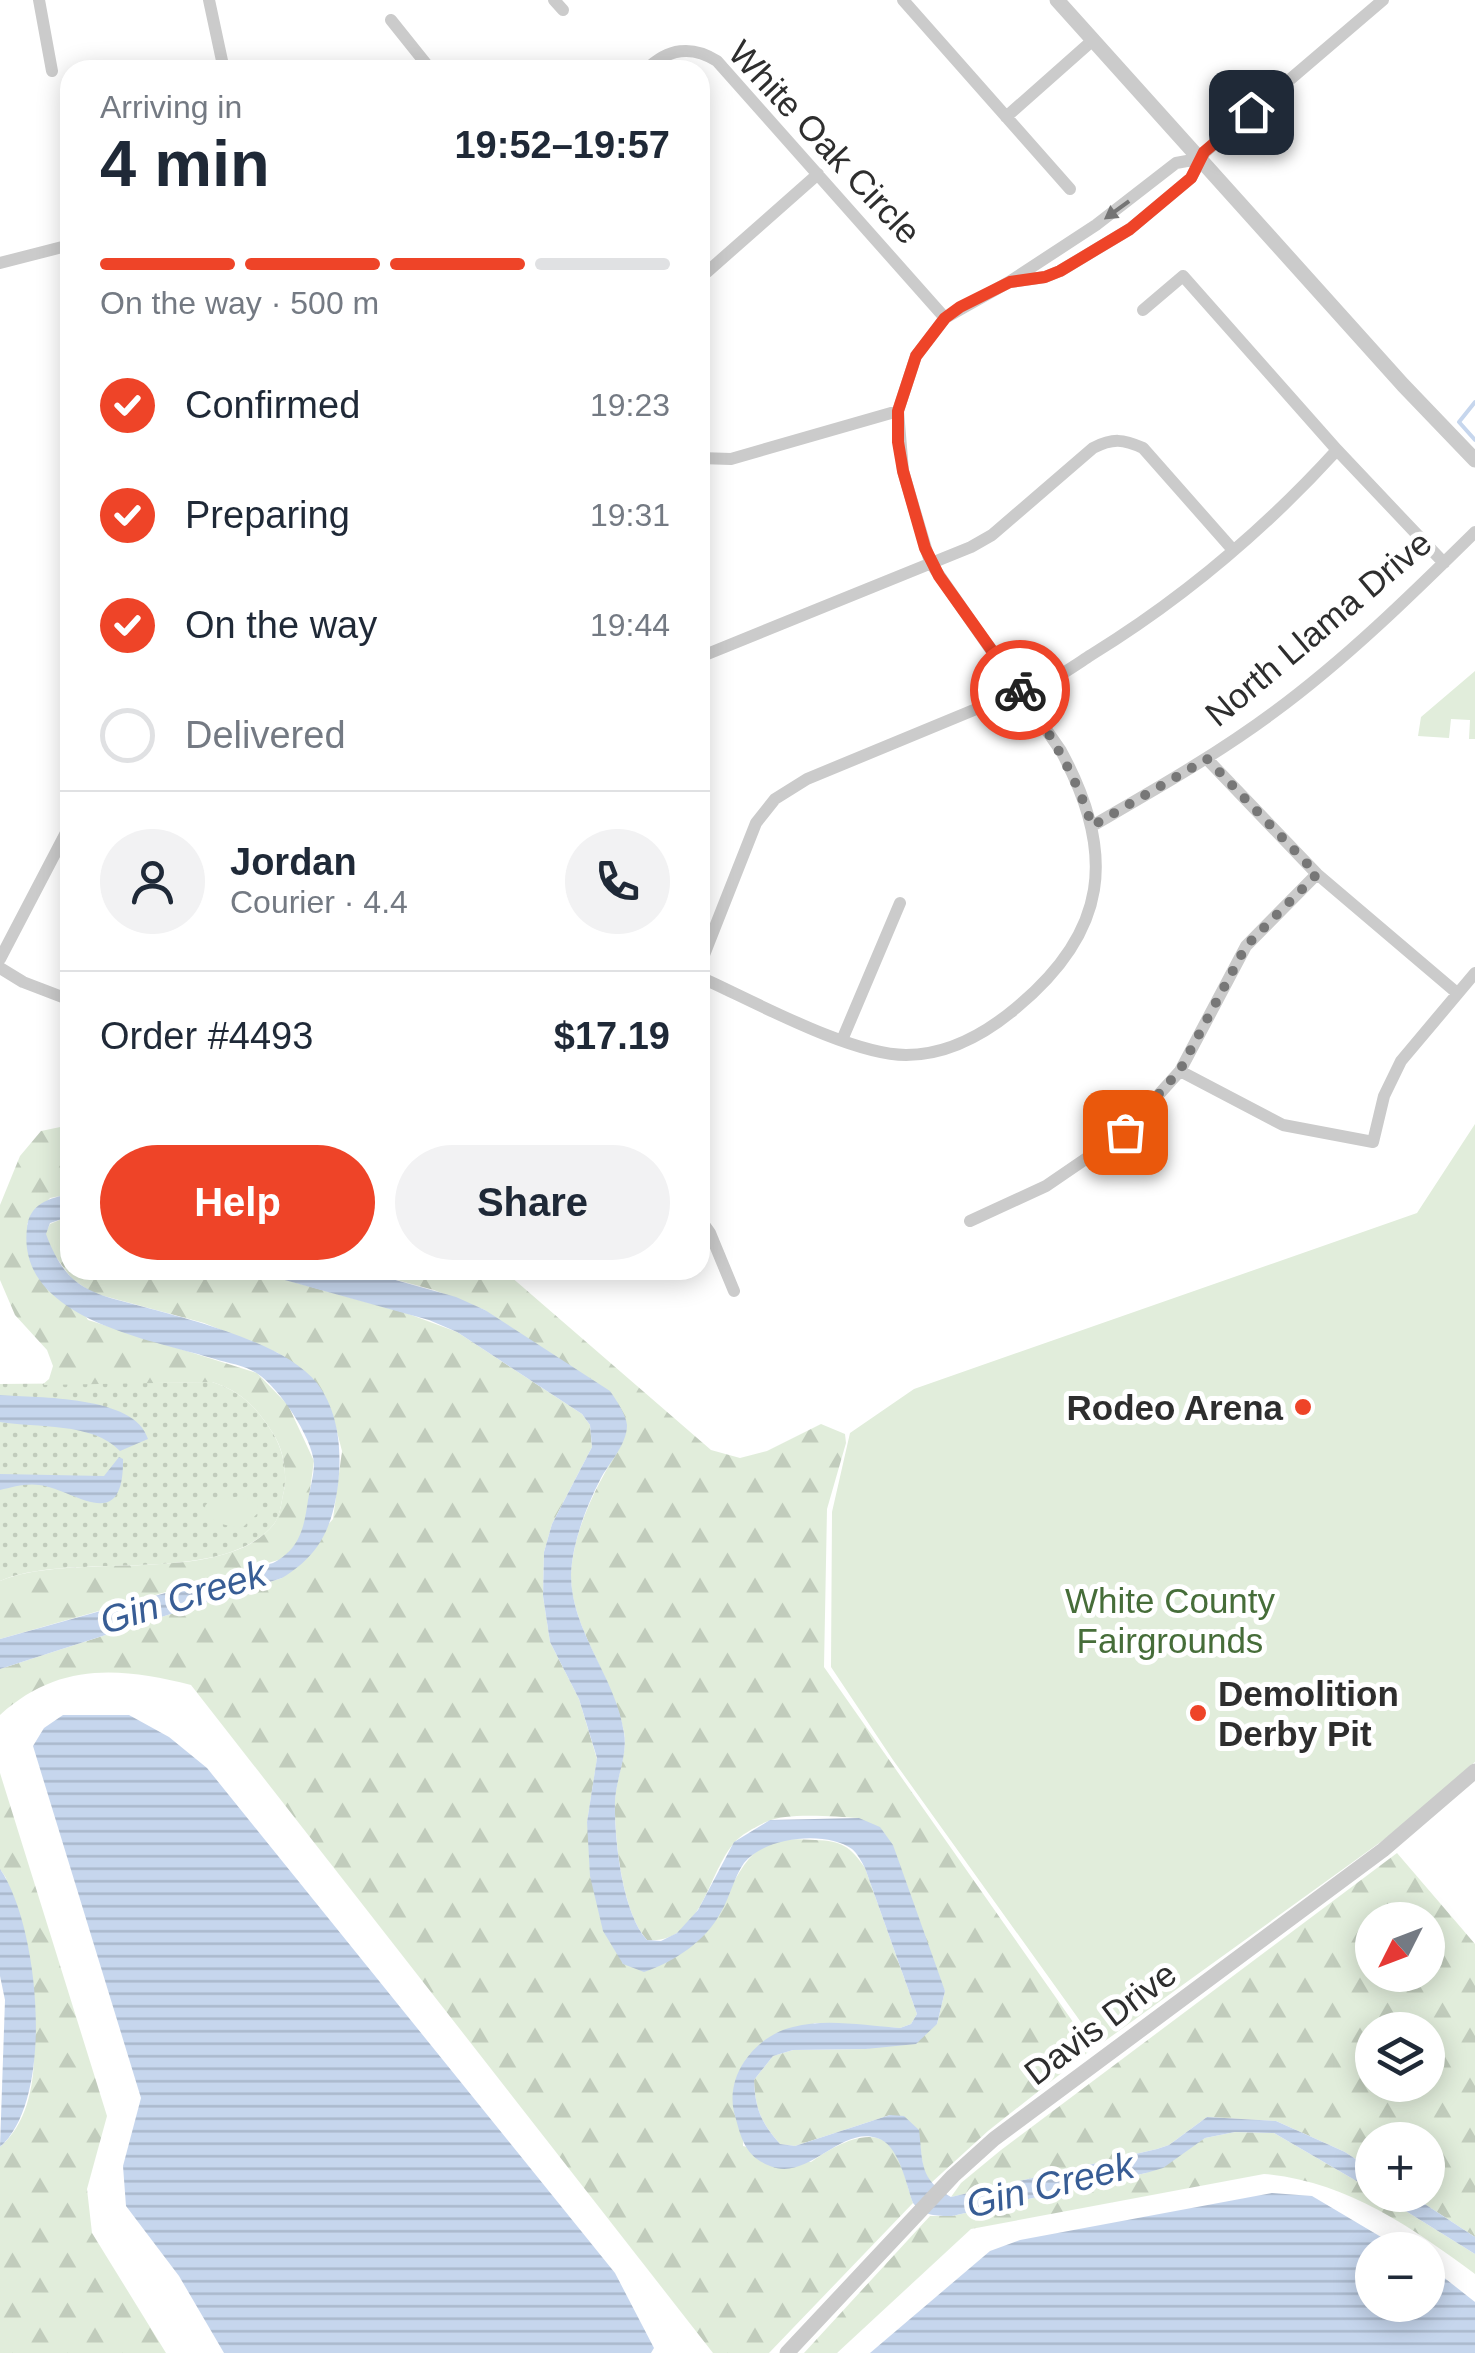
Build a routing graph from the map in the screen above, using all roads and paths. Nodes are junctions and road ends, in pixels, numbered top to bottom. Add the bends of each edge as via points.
1 (39, 0) edge
2 (209, 0) edge
3 (903, 0) edge
4 (1057, 0) edge
5 (1383, 0) edge
6 (391, 20) dead end
7 (1093, 40) junction
8 (222, 60) edge
9 (424, 60) edge
10 (662, 60) edge
11 (52, 71) dead end
12 (1006, 117) junction
13 (1198, 159) junction
14 (818, 174) junction
15 (1070, 189) dead end
16 (60, 247) edge
17 (0, 262) edge
18 (710, 269) edge
19 (1010, 282) junction
20 (1143, 310) dead end
21 (945, 318) junction
22 (898, 411) junction
23 (1337, 450) junction
24 (710, 458) edge
25 (1475, 460) edge
26 (1475, 532) edge
27 (1233, 550) junction
28 (930, 562) junction
29 (1444, 563) junction
30 (710, 653) edge
31 (1022, 693) junction
32 (1207, 759) junction
33 (1092, 826) junction
34 (60, 844) edge
35 (1317, 874) junction
36 (900, 904) dead end
37 (710, 939) edge
38 (0, 959) edge
39 (0, 968) edge
40 (1475, 973) edge
41 (710, 981) edge
42 (1457, 993) junction
43 (60, 996) edge
44 (842, 1040) junction
45 (1180, 1070) junction
46 (970, 1222) dead end
47 (710, 1233) edge
48 (734, 1291) dead end
49 (1475, 1771) edge
50 (787, 2353) edge

1 - 11 street
2 - 8 street
3 - 12 street
4 - 7 street
5 - 13 street
6 - 9 street
7 - 12 street
7 - 13 street
10 - 14 street, White Oak Circle via 676,51 709,56
12 - 15 street
13 -> 19 street via 1176,163
13 - 19 street via 1191,178 1118,236 1060,271
13 - 25 street
14 - 18 street
14 - 21 street, White Oak Circle
16 - 17 street
19 - 21 street
20 - 23 street via 1183,276
21 - 22 street via 916,356
22 - 24 street via 731,459
22 - 28 street via 903,471
23 - 27 street
23 - 29 street
26 - 29 street, North Llama Drive
27 - 28 street via 1143,448 1110,440 992,535
27 - 31 street via 1165,607
28 - 30 street
28 - 31 street
29 - 32 street, North Llama Drive via 1278,710
31 - 33 street via 1079,784
31 - 37 street via 807,779 775,799 756,822
32 - 33 street, North Llama Drive
32 - 35 street
33 - 44 street via 1095,866 1082,935 1036,991 972,1040 947,1048 909,1055
34 - 38 street
35 - 42 street
35 - 45 street via 1246,946
36 - 44 street
39 - 43 street
40 - 42 street
41 - 44 street
42 - 45 street via 1396,1070 1374,1142 1283,1125
45 - 46 street via 1112,1143 1046,1186
47 - 48 street
49 - 50 street, Davis Drive via 1382,1850 994,2139

